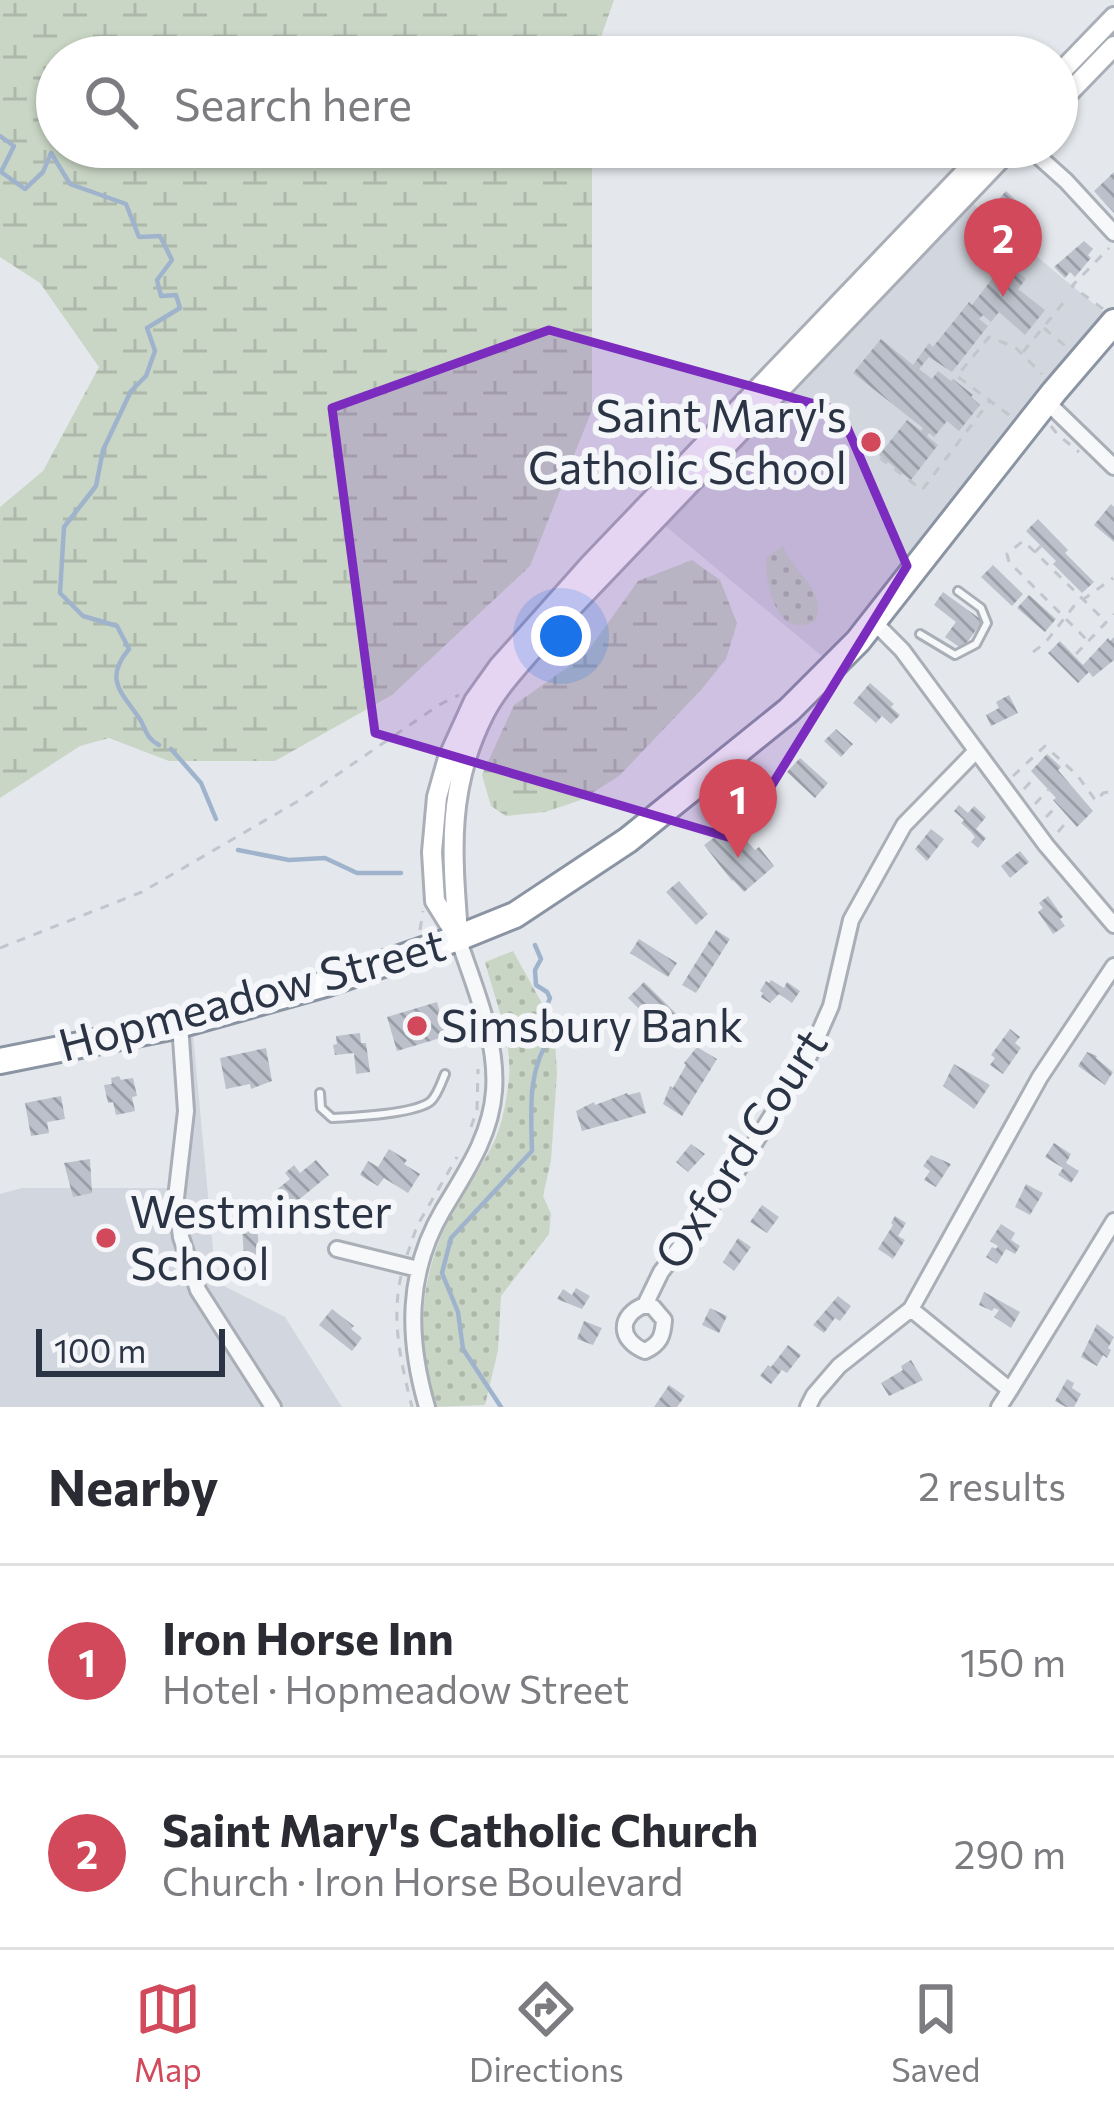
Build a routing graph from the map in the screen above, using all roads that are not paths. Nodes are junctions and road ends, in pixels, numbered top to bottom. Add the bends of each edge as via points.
1 (1114, 17) edge
2 (1114, 46) edge
3 (1078, 54) edge
4 (1078, 83) edge
5 (969, 168) edge
6 (992, 168) edge
7 (1051, 168) edge
8 (1114, 238) edge
9 (1109, 316) edge
10 (1047, 390) junction
11 (1114, 466) edge
12 (958, 591) dead end
13 (874, 621) junction
14 (920, 634) dead end
15 (976, 751) junction
16 (1114, 925) edge
17 (458, 938) junction
18 (1114, 966) edge
19 (180, 1024) junction
20 (0, 1061) edge
21 (445, 1074) dead end
22 (320, 1093) dead end
23 (1114, 1221) edge
24 (337, 1249) dead end
25 (418, 1269) junction
26 (645, 1304) dead end
27 (911, 1310) junction
28 (1010, 1390) junction
29 (273, 1407) edge
30 (427, 1407) edge
31 (808, 1407) edge
32 (999, 1407) edge

1 - 3 street
2 - 4 street
5 - 17 street via 590,564 474,701 437,797 432,852 435,902
6 - 17 street via 541,640 487,709 454,817
7 - 8 street
9 - 10 highway, Hopmeadow Street
10 - 11 street
10 - 13 highway, Hopmeadow Street
12 - 14 lane via 987,623 976,644 955,655
13 - 15 street
13 - 17 highway, Hopmeadow Street via 789,710 628,840 515,915
15 - 16 street
15 - 26 street, Oxford Court via 904,825 851,920 831,1006 809,1056
17 - 19 highway, Hopmeadow Street
17 - 25 street via 490,1040 494,1091 485,1135
18 - 27 street via 1040,1077
19 - 20 highway, Hopmeadow Street
19 - 29 street via 181,1237 198,1290
21 - 22 lane via 427,1105 388,1113 332,1118
23 - 28 street
24 - 25 street
25 - 30 street via 412,1323
27 - 28 street
27 - 31 street via 839,1366
28 - 32 street

